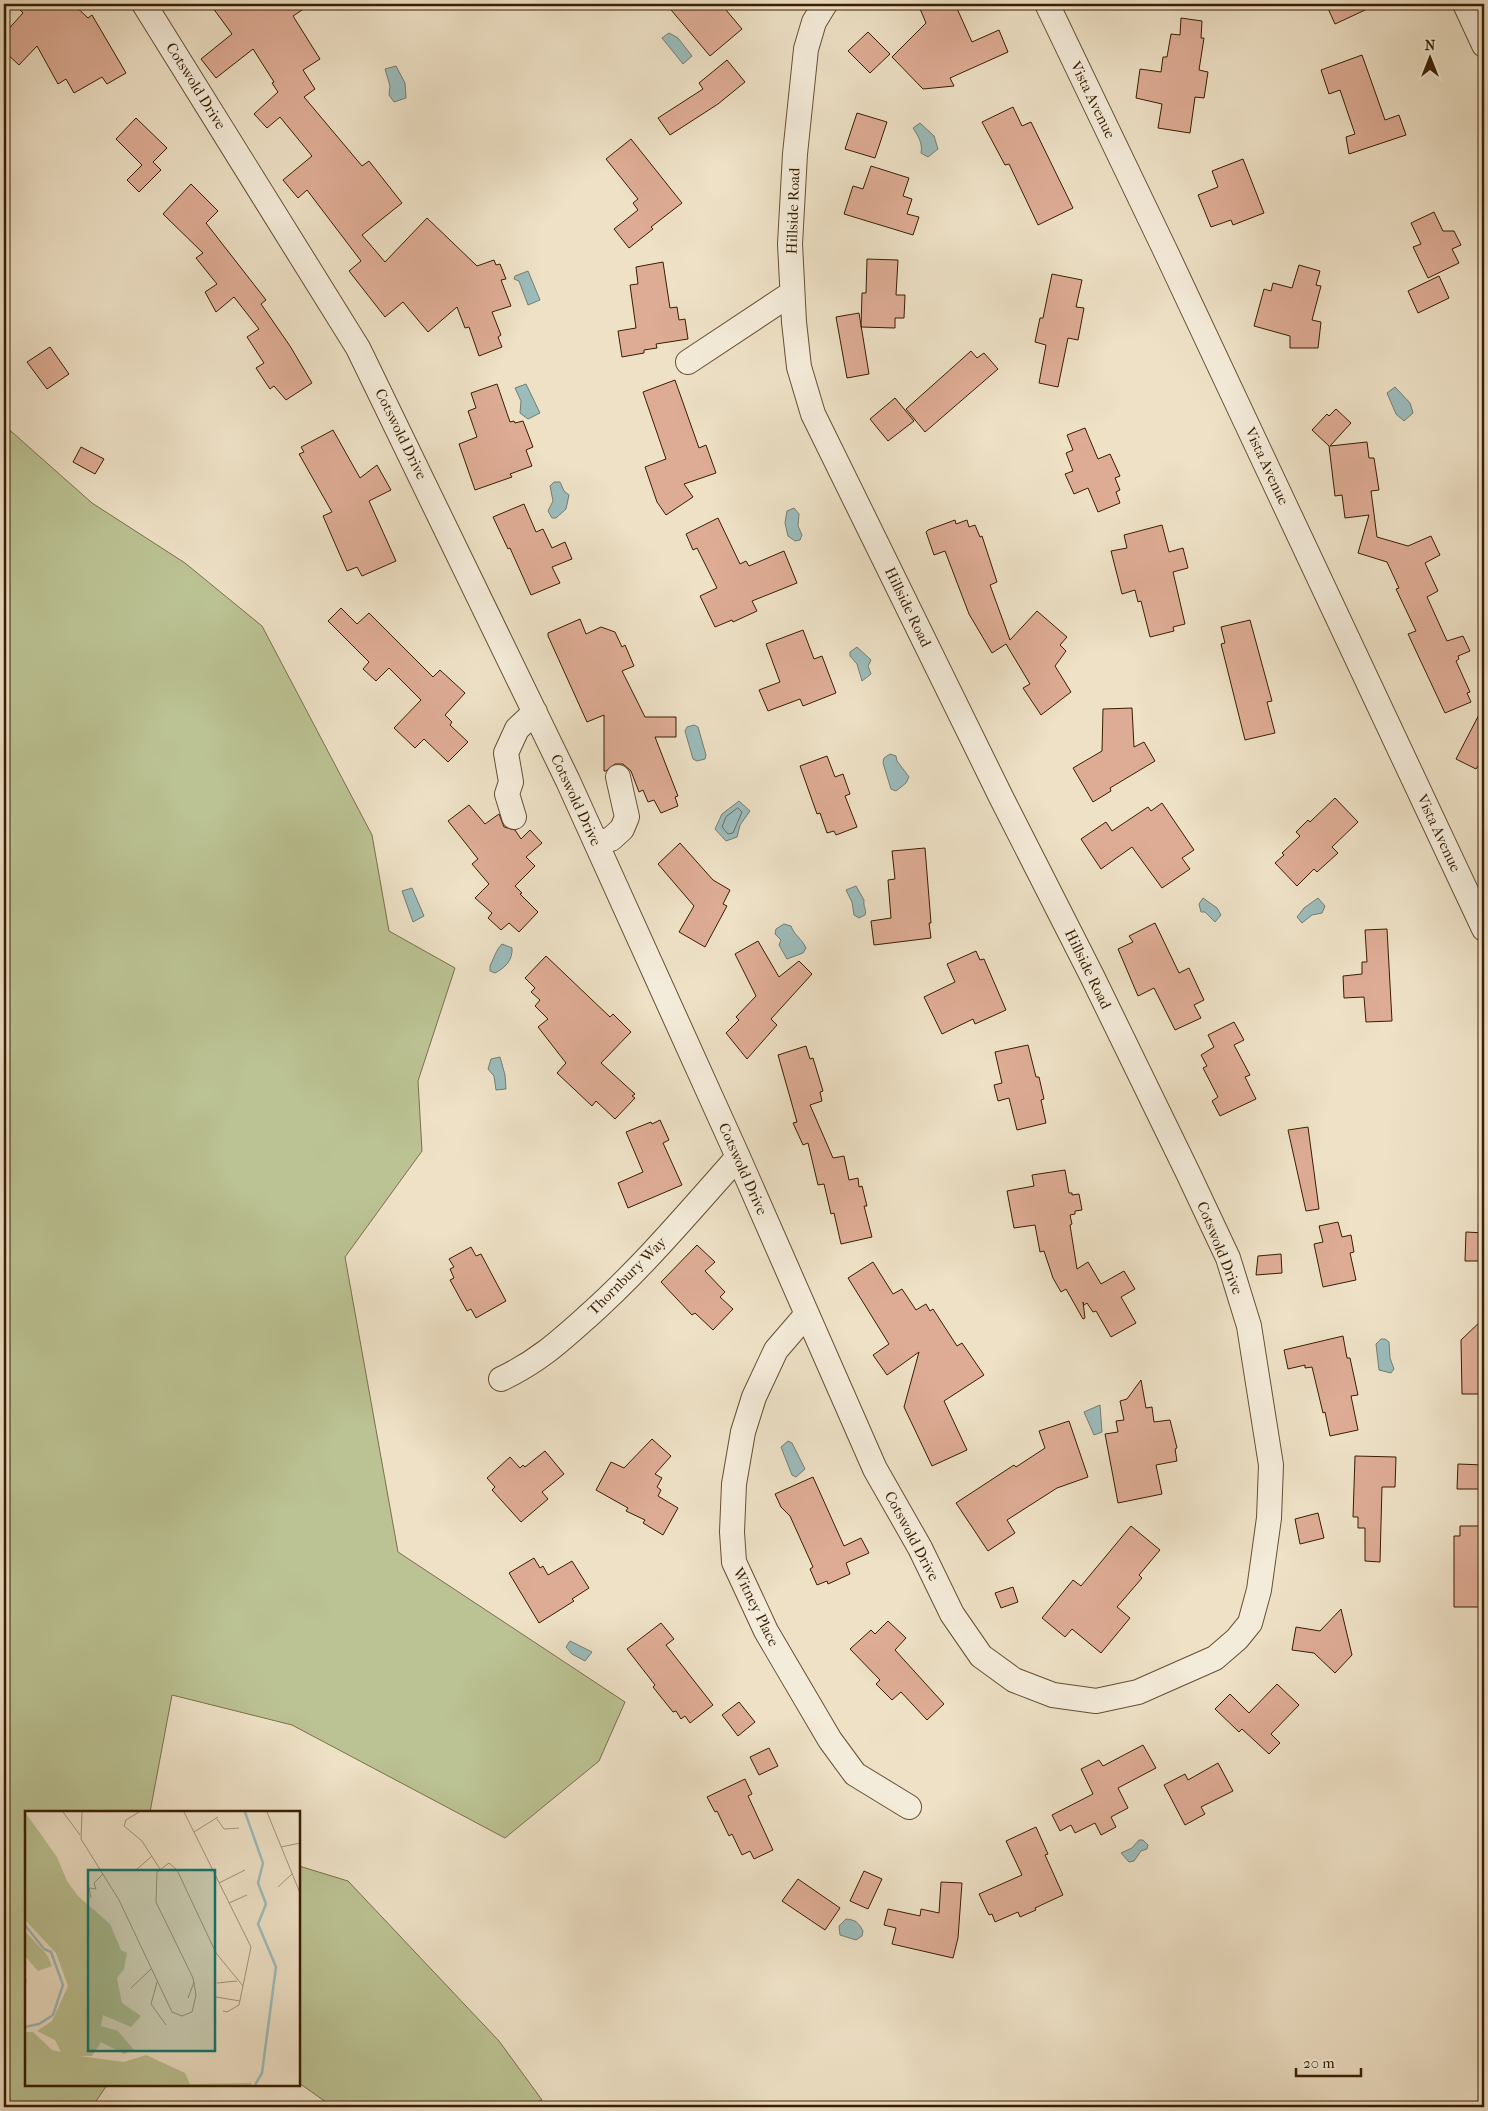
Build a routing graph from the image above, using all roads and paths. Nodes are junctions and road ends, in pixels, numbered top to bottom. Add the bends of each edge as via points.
1 (144, 4) edge
2 (825, 4) edge
3 (1047, 4) edge
4 (1465, 4) edge
5 (1484, 45) edge
6 (792, 293) junction
7 (688, 362) dead end
8 (535, 712) junction
9 (618, 777) dead end
10 (514, 817) dead end
11 (596, 843) junction
12 (1484, 929) edge
13 (738, 1157) junction
14 (1188, 1173) joint
15 (807, 1314) junction
16 (501, 1379) dead end
17 (909, 1807) dead end

1 - 8 street, Cotswold Drive via 358,348
2 - 6 street, Hillside Road via 814,22 803,74 790,244
3 - 12 street, Vista Avenue
4 - 5 street
6 - 7 street
6 - 14 street, Hillside Road via 799,367 814,414
8 - 10 street via 517,729 506,753 511,782 507,794
8 - 11 street, Cotswold Drive
9 - 11 street via 628,817 622,830 611,839
11 - 13 street, Cotswold Drive
13 - 15 street, Cotswold Drive
13 - 16 street, Thornbury Way via 620,1288 546,1354
14 - 15 street, Cotswold Drive via 1228,1258 1249,1326 1271,1465 1269,1518 1250,1623 1215,1658 1138,1692 1096,1701 1053,1695 1014,1680 981,1656 952,1614 920,1548 875,1469
15 - 17 street, Witney Place via 776,1350 742,1432 734,1484 734,1562 766,1631 830,1740 855,1774

